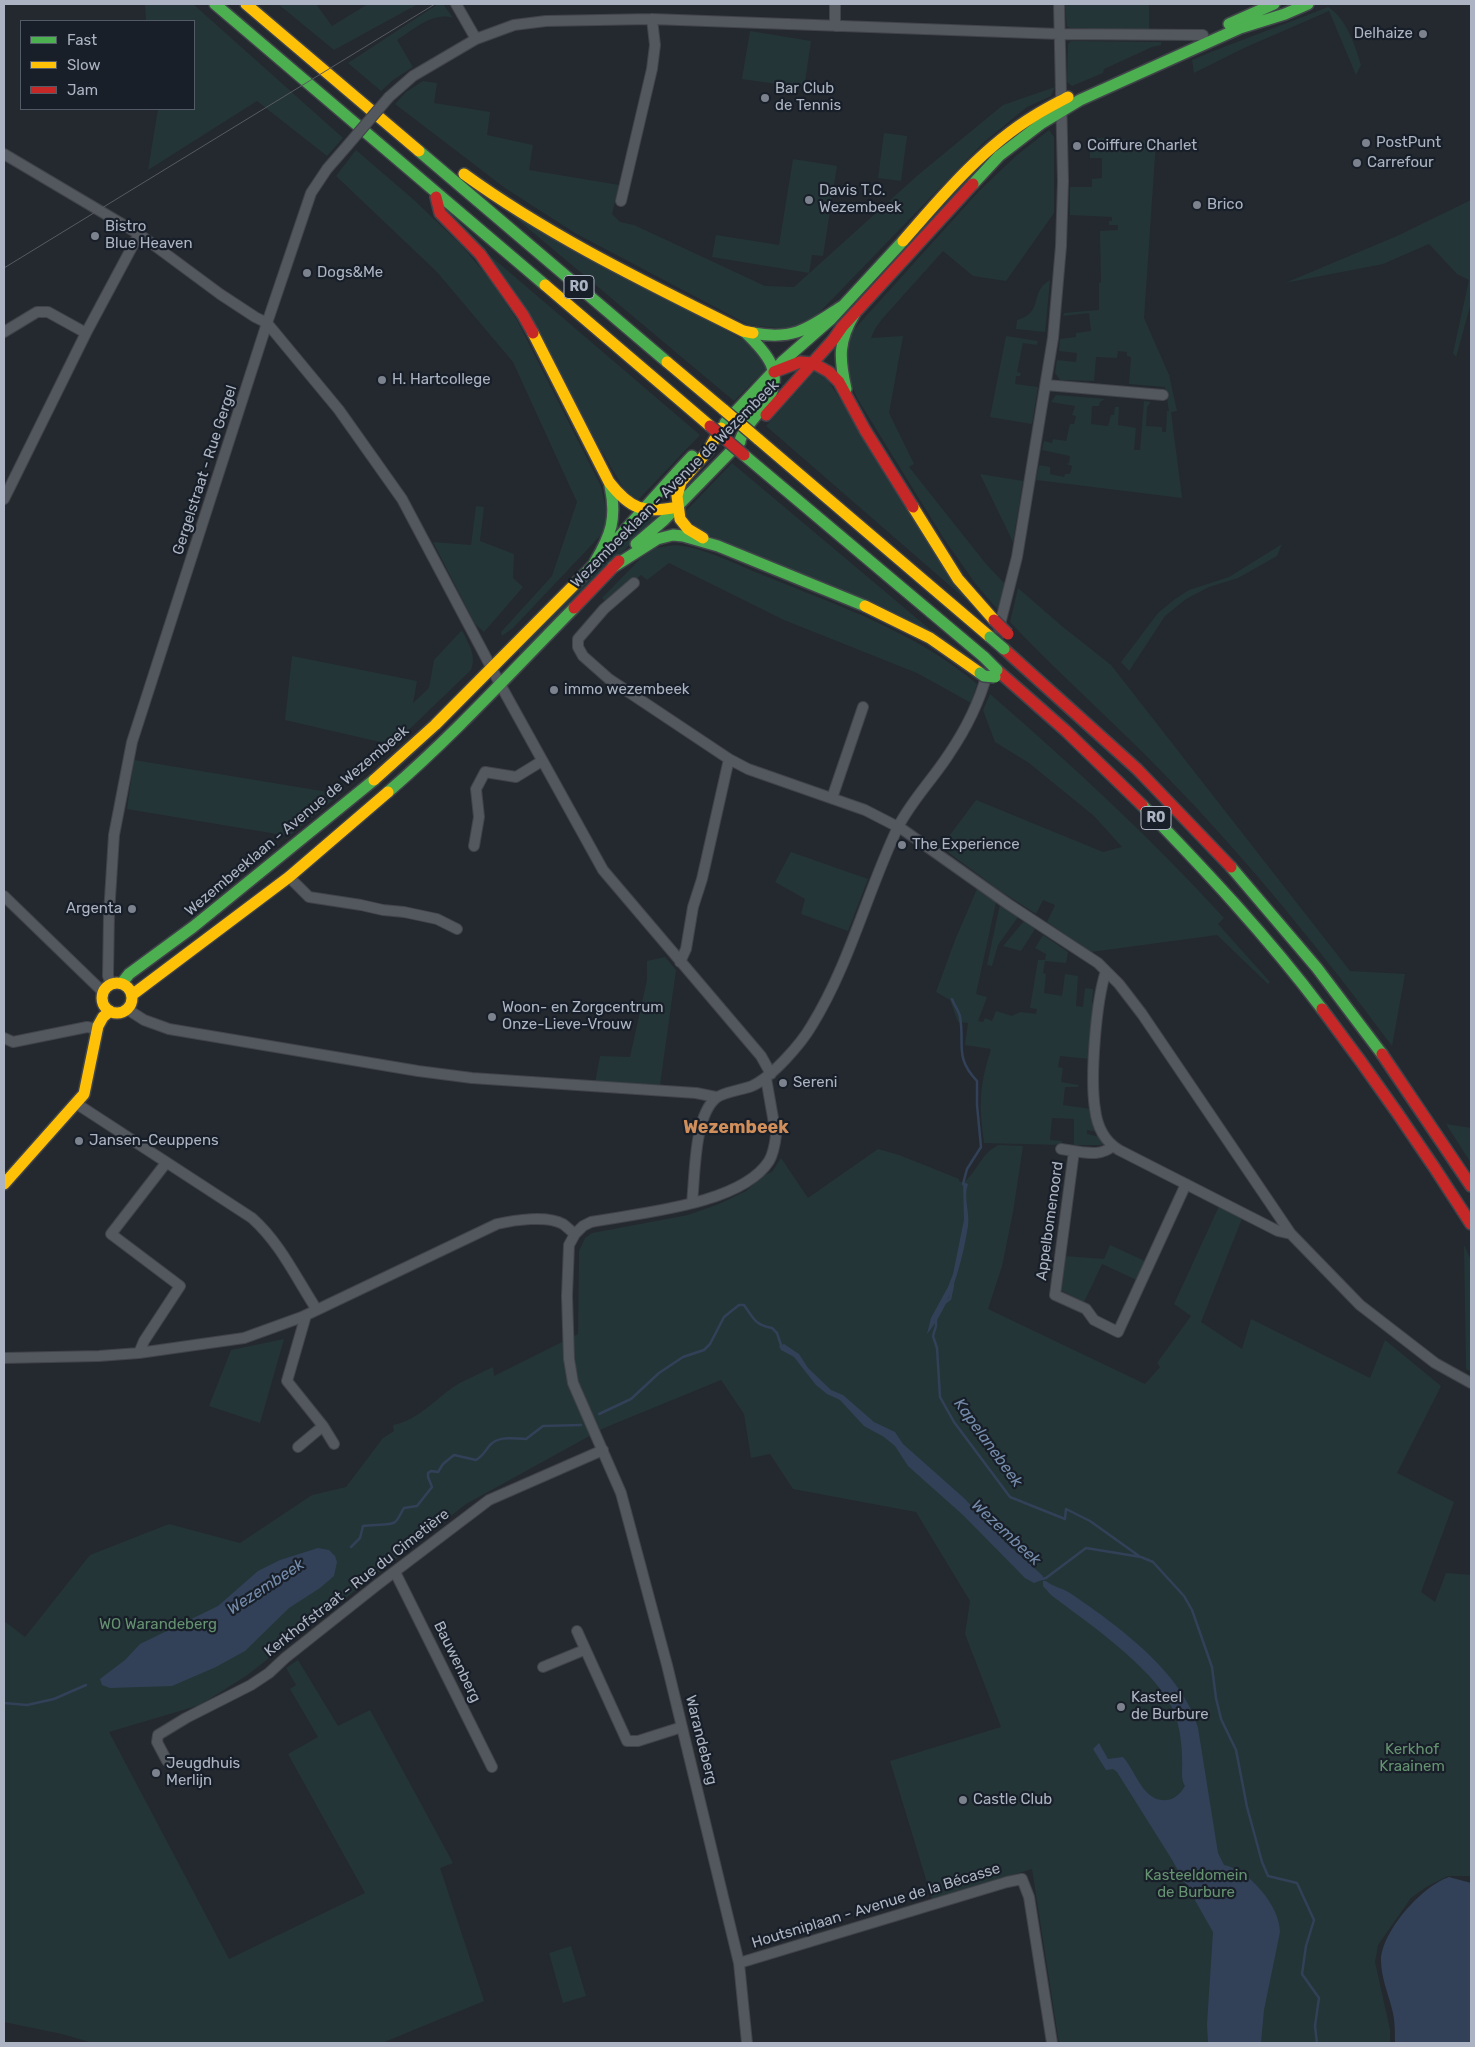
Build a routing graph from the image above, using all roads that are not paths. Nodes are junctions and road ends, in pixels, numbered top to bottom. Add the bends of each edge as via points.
1 (215, 4) edge
2 (246, 4) edge
3 (835, 4) edge
4 (1059, 4) edge
5 (1274, 4) edge
6 (1308, 4) edge
7 (457, 5) edge
8 (652, 20) junction
9 (835, 26) junction
10 (1059, 34) junction
11 (1203, 35) junction
12 (476, 39) junction
13 (1061, 105) junction
14 (4, 154) edge
15 (433, 163) junction
16 (434, 191) junction
17 (620, 200) dead end
18 (139, 234) junction
19 (844, 305) junction
20 (855, 313) junction
21 (267, 323) junction
22 (743, 331) junction
23 (4, 332) edge
24 (86, 333) junction
25 (812, 363) junction
26 (774, 372) junction
27 (1046, 385) junction
28 (847, 395) junction
29 (1163, 395) dead end
30 (716, 427) junction
31 (739, 443) junction
32 (609, 482) junction
33 (4, 499) edge
34 (677, 507) junction
35 (641, 510) junction
36 (713, 544) junction
37 (595, 562) junction
38 (613, 567) junction
39 (634, 583) dead end
40 (1011, 637) dead end
41 (1026, 652) dead end
42 (492, 669) junction
43 (996, 674) junction
44 (1041, 681) junction
45 (500, 684) junction
46 (863, 707) dead end
47 (729, 759) junction
48 (542, 761) junction
49 (832, 798) junction
50 (898, 827) junction
51 (474, 846) dead end
52 (289, 877) junction
53 (4, 896) edge
54 (456, 929) dead end
55 (680, 962) junction
56 (1106, 971) junction
57 (117, 983) junction
58 (103, 992) junction
59 (132, 995) junction
60 (127, 1009) junction
61 (110, 1011) junction
62 (98, 1029) junction
63 (4, 1038) edge
64 (768, 1076) junction
65 (716, 1097) junction
66 (78, 1104) junction
67 (1113, 1146) junction
68 (1061, 1149) dead end
69 (1074, 1151) junction
70 (166, 1162) junction
71 (4, 1184) edge
72 (1186, 1184) junction
73 (1471, 1186) edge
74 (692, 1203) junction
75 (1471, 1224) edge
76 (575, 1234) junction
77 (1291, 1234) junction
78 (318, 1310) junction
79 (306, 1315) junction
80 (139, 1353) junction
81 (4, 1358) edge
82 (1471, 1383) edge
83 (323, 1426) junction
84 (334, 1444) dead end
85 (298, 1447) dead end
86 (604, 1450) junction
87 (395, 1572) junction
88 (576, 1631) dead end
89 (584, 1650) junction
90 (543, 1667) dead end
91 (682, 1727) junction
92 (167, 1761) dead end
93 (492, 1766) dead end
94 (739, 1963) junction
95 (746, 2043) edge
96 (1052, 2043) edge

1 - 16 main road, R0
2 - 15 main road, R0
3 - 9 street
4 - 10 street
5 - 11 main road, Wezembeeklaan - Avenue de Wezembeek
6 - 13 main road, Wezembeeklaan - Avenue de Wezembeek via 1240,28
7 - 12 street
8 - 9 street, Gergelstraat - Rue Gergel
8 - 12 street, Gergelstraat - Rue Gergel via 529,23
8 - 17 street via 655,45 652,69
9 - 10 street, Gergelstraat - Rue Gergel
10 - 11 street, Gergelstraat - Rue Gergel
10 - 13 street
11 - 13 main road, Wezembeeklaan - Avenue de Wezembeek
12 - 21 street, Gergelstraat - Rue Gergel, bridge via 413,76 389,97 327,169 311,192
13 - 19 main road, Wezembeeklaan - Avenue de Wezembeek via 1036,114 993,146
13 - 20 main road, Wezembeeklaan - Avenue de Wezembeek via 1000,156
13 - 27 street via 1061,246
14 - 18 street
15 - 22 main road via 454,166 516,211 575,246
15 - 44 main road, R0, bridge
16 - 30 main road, R0
16 - 32 main road via 440,213 480,254 523,314
18 - 21 street via 220,294
18 - 24 street
19 - 22 main road via 798,334 774,337
19 - 26 main road, Wezembeeklaan - Avenue de Wezembeek
20 - 25 main road, Wezembeeklaan - Avenue de Wezembeek
20 - 28 main road via 844,330 840,349
21 - 42 street via 339,410 402,499
21 - 57 street, Gergelstraat - Rue Gergel via 132,742 114,835 109,914 108,976
22 - 26 main road via 763,348 771,359
23 - 24 street via 37,312 48,312
24 - 33 street
25 - 26 main road via 800,362
25 - 28 main road via 829,372
25 - 31 main road, Wezembeeklaan - Avenue de Wezembeek
26 - 30 main road, Wezembeeklaan - Avenue de Wezembeek
26 - 31 main road via 769,398 747,423
27 - 29 street
27 - 50 street via 1017,557 983,687 972,715 949,754
28 - 40 main road, bridge via 865,430 958,579
30 - 34 main road via 708,451 681,482
30 - 35 main road, Wezembeeklaan - Avenue de Wezembeek
30 - 43 main road, R0, bridge via 744,455 984,657
31 - 34 main road, Wezembeeklaan - Avenue de Wezembeek
32 - 35 main road via 620,497
32 - 37 main road via 615,503 614,525
34 - 35 main road via 651,512
34 - 36 main road via 680,519 688,529
34 - 38 main road, Wezembeeklaan - Avenue de Wezembeek
35 - 37 main road, Wezembeeklaan - Avenue de Wezembeek
36 - 38 main road via 671,535 655,539
36 - 43 main road, bridge via 912,628 984,676
37 - 42 main road, Wezembeeklaan - Avenue de Wezembeek
38 - 45 main road, Wezembeeklaan - Avenue de Wezembeek
39 - 47 street via 604,609 578,639 579,650 588,662 618,685
41 - 44 main road
42 - 45 street
42 - 57 main road, Wezembeeklaan - Avenue de Wezembeek via 367,786
43 - 75 main road, R0 via 1009,680 1145,806 1253,924 1338,1028 1406,1122
44 - 73 main road, R0 via 1160,793 1269,910 1390,1065
45 - 48 street
45 - 52 main road, Wezembeeklaan - Avenue de Wezembeek via 414,769
46 - 49 street
47 - 49 street via 748,769
47 - 55 street via 693,907 686,950
48 - 51 street via 516,777 485,772 476,789 479,817
48 - 55 street via 603,870
49 - 50 street
50 - 56 street
50 - 64 street via 826,1001 811,1027
52 - 54 street via 309,897 404,912
52 - 59 main road, Wezembeeklaan - Avenue de Wezembeek
53 - 58 street
55 - 64 street via 761,1056
56 - 67 street via 1096,1038 1094,1096 1101,1130
56 - 77 street via 1142,1014
57 - 58 main road, Wezembeeklaan - Avenue de Wezembeek
57 - 59 main road via 130,990
58 - 61 main road via 102,1002
59 - 60 main road
60 - 61 main road via 117,1013
60 - 65 street via 144,1020 169,1029 418,1071
61 - 62 main road
62 - 63 street via 87,1026 13,1042
62 - 66 main road via 84,1094
64 - 65 street via 752,1086
64 - 74 street via 776,1136 768,1161 739,1187
65 - 74 street via 704,1115
66 - 70 street
66 - 71 main road
67 - 69 street, Appelbomenoord via 1098,1153
67 - 72 street
68 - 69 street, Appelbomenoord
69 - 72 street, Appelbomenoord via 1055,1294 1086,1309 1094,1320 1118,1332
70 - 78 street via 263,1228 282,1250
70 - 80 street via 111,1234 180,1286
72 - 77 street via 1278,1231
74 - 76 street via 591,1222
76 - 78 street via 562,1223 547,1220 497,1224
76 - 86 street, Warandeberg via 569,1245 567,1263 569,1360 573,1382
77 - 82 street via 1360,1306 1435,1363
78 - 79 street
79 - 80 street via 244,1338
79 - 83 street via 287,1381
80 - 81 street
83 - 84 street
83 - 85 street
86 - 87 street, Kerkhofstraat - Rue du Cimetière via 490,1500
86 - 91 street, Warandeberg via 628,1516
87 - 92 street, Kerkhofstraat - Rue du Cimetière via 269,1673 158,1735 157,1742
87 - 93 street, Bauwenberg
88 - 89 street
89 - 90 street
89 - 91 street via 627,1741 638,1741
91 - 94 street, Warandeberg
94 - 95 street, Warandeberg
94 - 96 street, Houtsniplaan - Avenue de la Bécasse via 1022,1879 1029,1897

